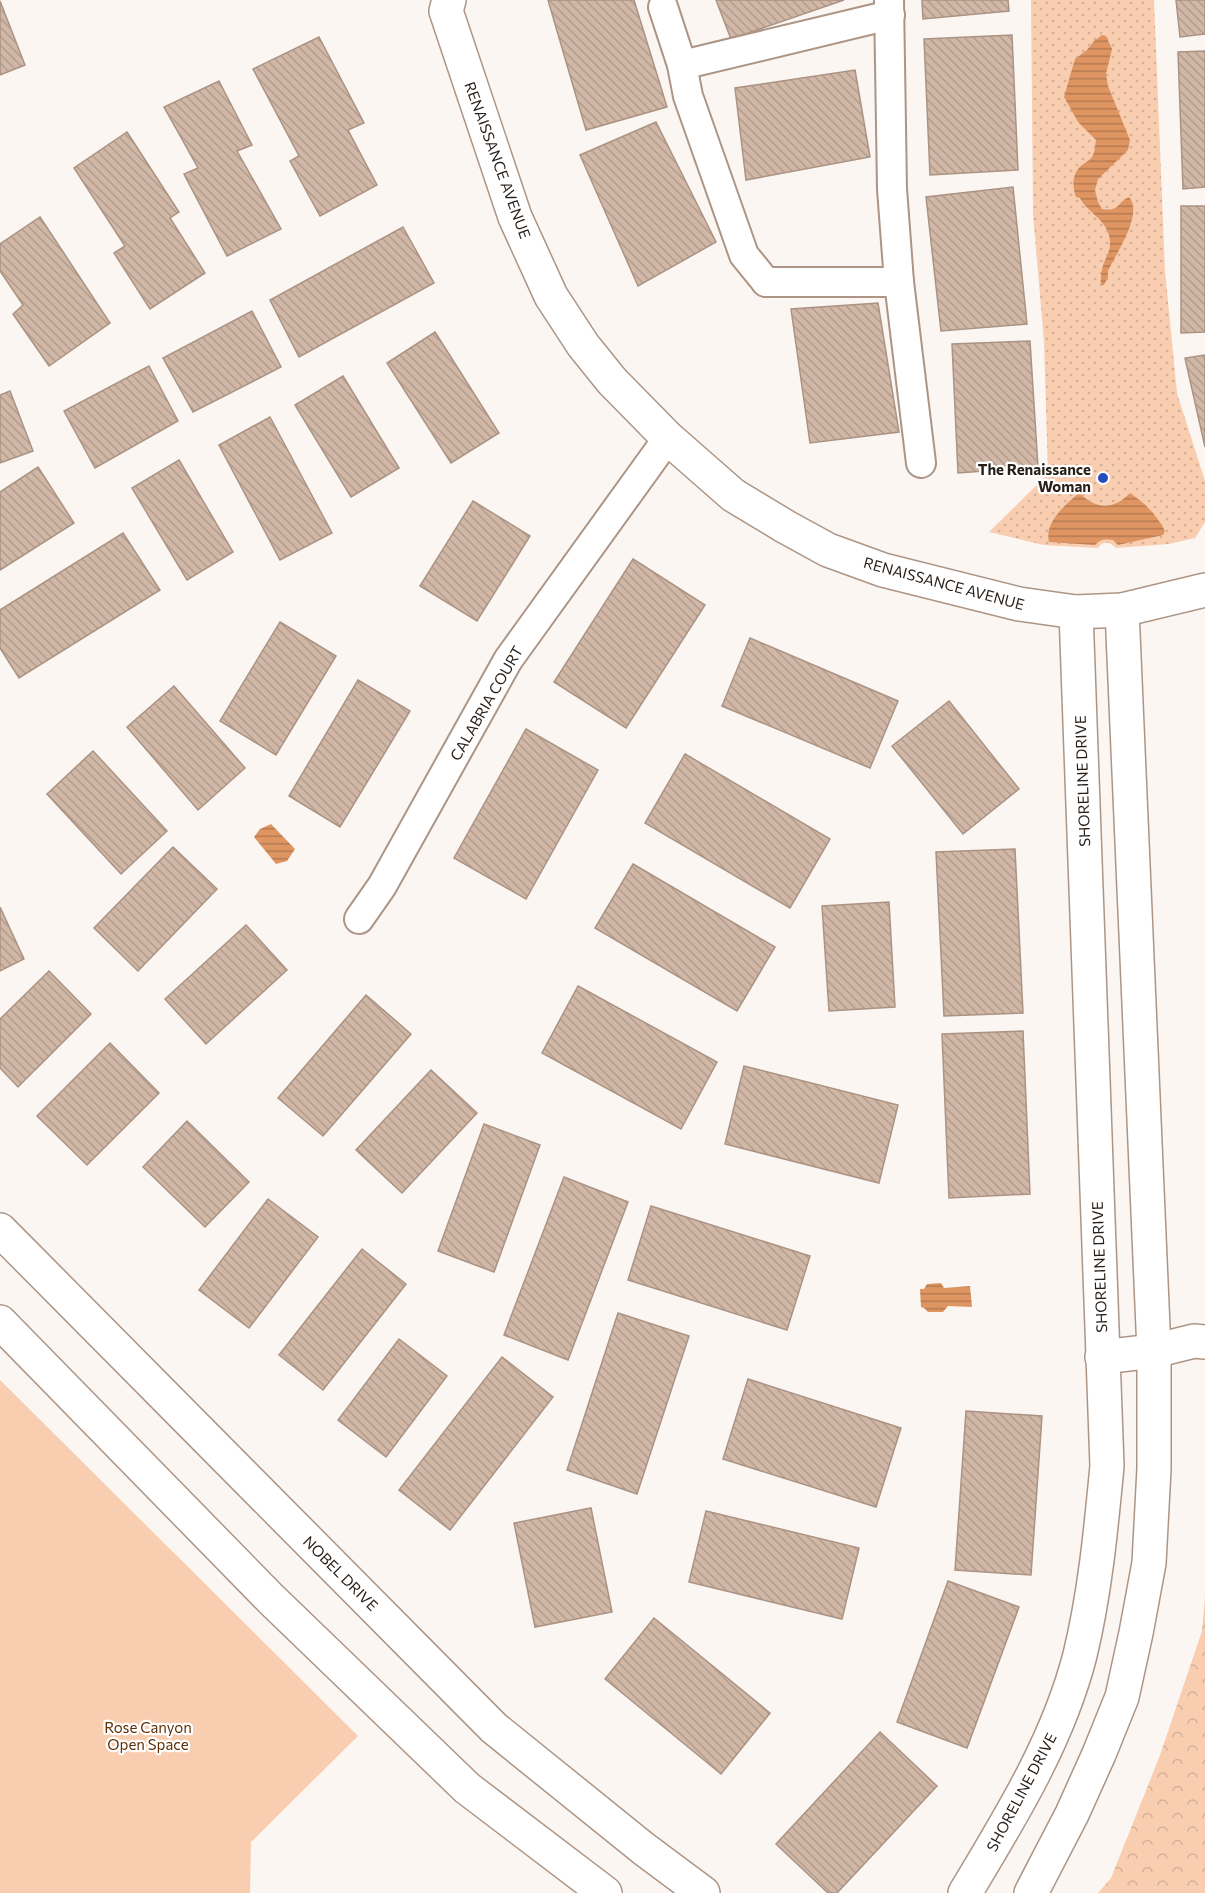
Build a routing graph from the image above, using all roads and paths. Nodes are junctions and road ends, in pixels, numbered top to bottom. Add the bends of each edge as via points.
1 (441, 4) edge
2 (663, 6) dead end
3 (890, 8) edge
4 (682, 65) junction
5 (899, 282) junction
6 (668, 438) junction
7 (921, 463) dead end
8 (1205, 590) edge
9 (1122, 610) junction
10 (1076, 612) junction
11 (359, 919) dead end
12 (0, 1230) edge
13 (0, 1322) edge
14 (1205, 1341) edge
15 (1154, 1351) junction
16 (1102, 1357) junction
17 (605, 1893) edge
18 (703, 1893) edge
19 (965, 1893) edge
20 (1031, 1893) edge

1 - 6 street, RENAISSANCE AVENUE via 515,217 551,296 612,381
2 - 4 street
3 - 4 street
3 - 5 street via 892,189
4 - 5 street via 688,96 744,255 762,290
5 - 7 street
6 - 10 street, RENAISSANCE AVENUE via 733,495 828,550 883,570 979,596
6 - 11 street, CALABRIA COURT via 508,660 382,886
8 - 9 street, RENAISSANCE AVENUE
9 - 10 street, RENAISSANCE AVENUE
9 - 15 street
10 - 16 street, SHORELINE DRIVE
12 - 18 street, NOBEL DRIVE via 494,1728
13 - 17 street via 271,1599 468,1788
14 - 15 street
15 - 16 street
15 - 20 street via 1149,1563 1122,1697 1072,1814
16 - 19 street, SHORELINE DRIVE via 1107,1466 1098,1556 1079,1658 1053,1731 1020,1800

